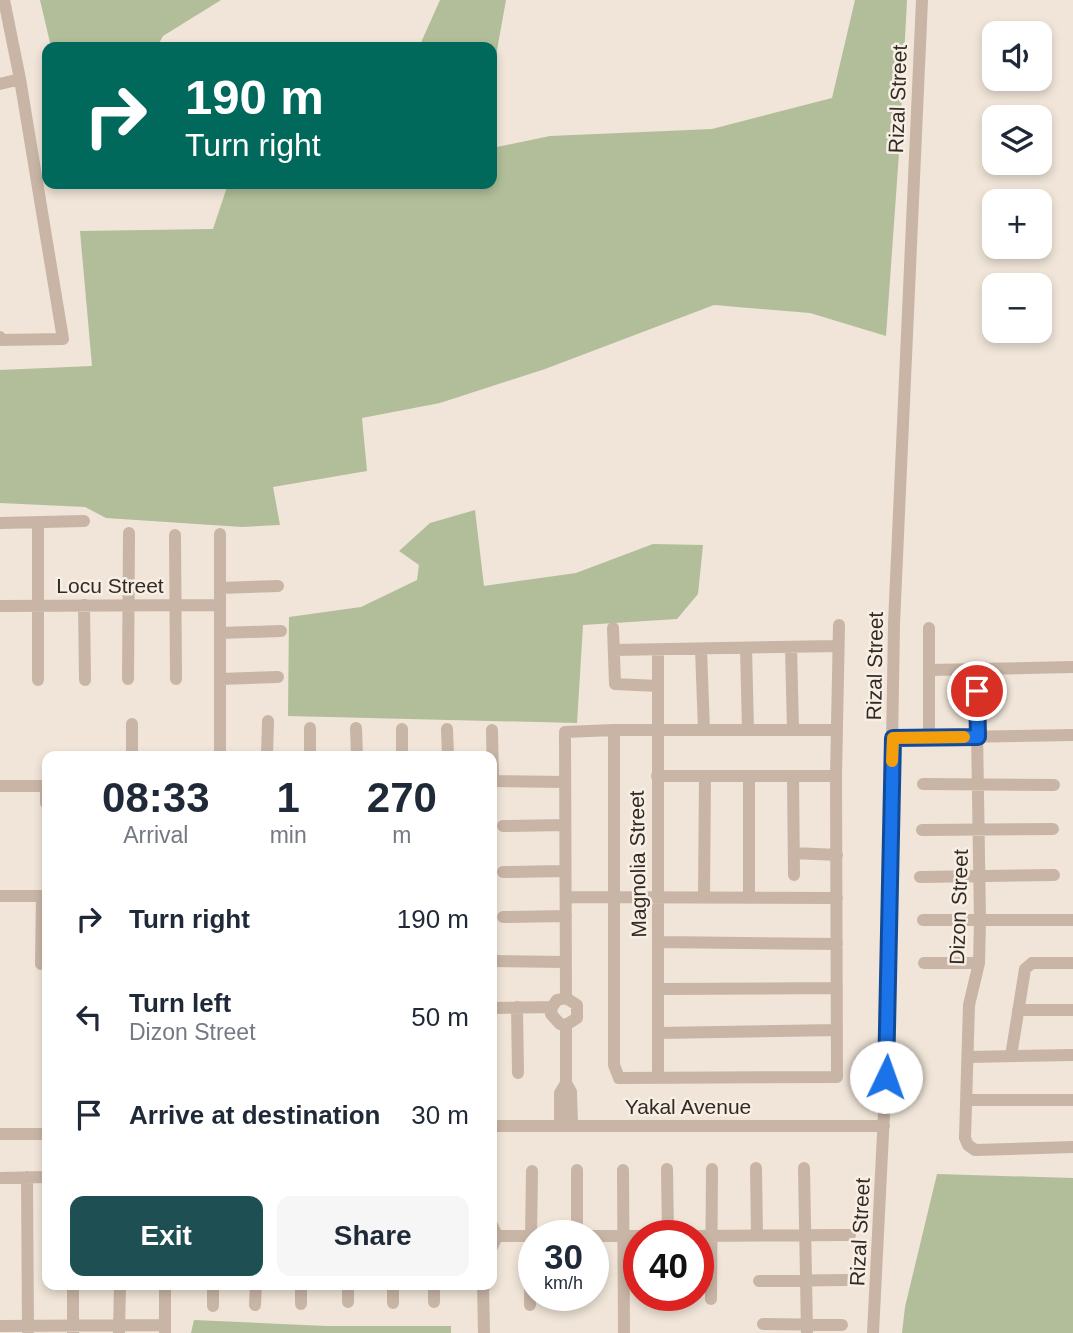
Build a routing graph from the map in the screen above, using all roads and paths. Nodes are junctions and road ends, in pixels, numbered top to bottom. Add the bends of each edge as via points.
1 (4, 0) edge
2 (922, 0) edge
3 (20, 79) junction
4 (0, 84) edge
5 (0, 337) edge
6 (84, 522) dead end
7 (0, 523) edge
8 (37, 523) junction
9 (129, 533) dead end
10 (220, 534) dead end
11 (175, 536) dead end
12 (278, 586) dead end
13 (220, 588) junction
14 (84, 605) junction
15 (128, 605) junction
16 (176, 605) junction
17 (220, 605) junction
18 (0, 606) edge
19 (38, 606) junction
20 (839, 625) dead end
21 (613, 628) dead end
22 (929, 628) dead end
23 (281, 631) dead end
24 (220, 633) junction
25 (838, 646) junction
26 (791, 647) junction
27 (746, 648) junction
28 (701, 649) junction
29 (614, 650) junction
30 (658, 650) junction
31 (1073, 667) edge
32 (976, 668) junction
33 (930, 670) junction
34 (278, 677) dead end
35 (128, 679) dead end
36 (176, 679) dead end
37 (38, 680) dead end
38 (85, 680) dead end
39 (220, 680) junction
40 (657, 686) junction
41 (268, 721) dead end
42 (132, 724) dead end
43 (310, 728) dead end
44 (356, 728) dead end
45 (402, 729) dead end
46 (447, 729) dead end
47 (492, 730) dead end
48 (614, 730) junction
49 (657, 730) junction
50 (704, 730) junction
51 (748, 730) junction
52 (793, 730) junction
53 (837, 730) junction
54 (1073, 735) edge
55 (978, 737) junction
56 (893, 738) junction
57 (929, 738) junction
58 (132, 751) edge
59 (220, 751) edge
60 (267, 751) edge
61 (310, 751) edge
62 (356, 751) edge
63 (402, 751) edge
64 (448, 751) edge
65 (492, 751) edge
66 (657, 776) junction
67 (705, 776) junction
68 (749, 776) junction
69 (793, 776) junction
70 (836, 776) junction
71 (497, 781) edge
72 (565, 782) junction
73 (923, 784) dead end
74 (979, 785) junction
75 (1054, 785) dead end
76 (0, 786) edge
77 (42, 786) edge
78 (503, 825) dead end
79 (565, 825) junction
80 (1053, 829) dead end
81 (922, 830) dead end
82 (979, 830) junction
83 (794, 853) junction
84 (837, 855) junction
85 (565, 870) junction
86 (503, 872) dead end
87 (794, 875) dead end
88 (1054, 875) dead end
89 (920, 877) dead end
90 (980, 877) junction
91 (0, 896) edge
92 (42, 896) edge
93 (566, 898) junction
94 (613, 898) junction
95 (659, 898) junction
96 (704, 898) junction
97 (749, 898) junction
98 (837, 898) junction
99 (566, 916) junction
100 (503, 917) dead end
101 (923, 920) dead end
102 (980, 920) junction
103 (1073, 920) edge
104 (659, 942) junction
105 (837, 944) junction
106 (42, 947) edge
107 (497, 961) edge
108 (566, 962) junction
109 (979, 963) junction
110 (1073, 963) edge
111 (41, 964) dead end
112 (924, 964) dead end
113 (837, 988) junction
114 (659, 989) junction
115 (566, 998) junction
116 (497, 1007) edge
117 (517, 1007) junction
118 (552, 1007) junction
119 (1018, 1010) junction
120 (1073, 1010) edge
121 (566, 1025) junction
122 (837, 1030) junction
123 (658, 1033) junction
124 (1073, 1055) edge
125 (1011, 1056) junction
126 (969, 1057) junction
127 (518, 1073) dead end
128 (658, 1078) junction
129 (967, 1100) junction
130 (1073, 1100) edge
131 (497, 1126) edge
132 (566, 1126) junction
133 (884, 1126) junction
134 (0, 1134) edge
135 (42, 1134) edge
136 (1073, 1147) edge
137 (756, 1168) dead end
138 (804, 1168) dead end
139 (667, 1169) dead end
140 (712, 1169) dead end
141 (577, 1170) dead end
142 (622, 1170) dead end
143 (532, 1171) dead end
144 (27, 1177) junction
145 (42, 1177) edge
146 (0, 1178) edge
147 (532, 1220) edge
148 (577, 1220) edge
149 (668, 1220) edge
150 (707, 1220) edge
151 (805, 1235) junction
152 (850, 1235) dead end
153 (497, 1236) edge
154 (518, 1236) edge
155 (609, 1236) edge
156 (623, 1236) joint
157 (714, 1236) edge
158 (757, 1236) junction
159 (806, 1280) junction
160 (846, 1280) dead end
161 (760, 1281) dead end
162 (73, 1290) edge
163 (120, 1290) edge
164 (165, 1290) edge
165 (213, 1290) edge
166 (256, 1290) edge
167 (301, 1290) edge
168 (348, 1290) edge
169 (393, 1290) edge
170 (434, 1290) edge
171 (483, 1290) edge
172 (348, 1302) dead end
173 (434, 1302) dead end
174 (393, 1303) dead end
175 (301, 1304) dead end
176 (256, 1305) dead end
177 (213, 1306) dead end
178 (624, 1311) edge
179 (763, 1324) dead end
180 (842, 1325) dead end
181 (0, 1326) edge
182 (28, 1329) edge
183 (74, 1329) edge
184 (119, 1329) edge
185 (165, 1329) edge
186 (806, 1329) edge
187 (484, 1333) edge
188 (624, 1333) edge
189 (873, 1333) edge

1 - 3 street
2 - 56 street, Rizal Street
3 - 4 street
3 - 5 street via 63,339
6 - 8 street
7 - 8 street
8 - 19 street
9 - 15 street
10 - 13 street
11 - 16 street
12 - 13 street
13 - 17 street
14 - 15 street, Locu Street
14 - 19 street, Locu Street
14 - 38 street
15 - 16 street, Locu Street
15 - 35 street
16 - 17 street, Locu Street
16 - 36 street
17 - 24 street
18 - 19 street, Locu Street
19 - 37 street
20 - 25 street
21 - 29 street
22 - 33 street
23 - 24 street
24 - 39 street
25 - 26 street
25 - 53 street
26 - 27 street
26 - 52 street
27 - 28 street
27 - 51 street
28 - 30 street
28 - 50 street
29 - 30 street
29 - 40 street via 615,684
30 - 40 street, Magnolia Street
31 - 32 street
32 - 33 street
32 - 55 street, Dizon Street
33 - 57 street
34 - 39 street
39 - 59 street
40 - 49 street, Magnolia Street
41 - 60 street
42 - 58 street
43 - 61 street
44 - 62 street
45 - 63 street
46 - 64 street
47 - 65 street
48 - 49 street
48 - 72 street via 565,732
48 - 94 street
49 - 50 street
49 - 66 street, Magnolia Street
50 - 51 street
51 - 52 street
52 - 53 street
53 - 70 street
54 - 55 street
55 - 57 street
55 - 74 street, Dizon Street
56 - 57 street
56 - 133 street, Rizal Street
66 - 67 street
66 - 95 street, Magnolia Street
67 - 68 street
67 - 96 street
68 - 69 street
68 - 97 street
69 - 70 street
69 - 83 street
70 - 84 street
71 - 72 street
72 - 79 street
73 - 74 street
74 - 75 street
74 - 82 street, Dizon Street
76 - 77 street
78 - 79 street
79 - 85 street
80 - 82 street
81 - 82 street
82 - 90 street, Dizon Street
83 - 84 street
83 - 87 street
84 - 98 street
85 - 86 street
85 - 93 street
88 - 90 street
89 - 90 street
90 - 102 street, Dizon Street
91 - 92 street
93 - 94 street
93 - 99 street
94 - 95 street
94 - 128 street via 614,1065 619,1078
95 - 96 street
95 - 104 street, Magnolia Street
96 - 97 street
97 - 98 street
98 - 105 street
99 - 100 street
99 - 108 street
101 - 102 street
102 - 103 street
102 - 109 street, Dizon Street
104 - 105 street
104 - 114 street, Magnolia Street
105 - 113 street
106 - 111 street
107 - 108 street
108 - 115 street
109 - 112 street
109 - 126 street, Dizon Street via 969,1005
110 - 119 street via 1032,964 1025,970
113 - 114 street
113 - 122 street
114 - 123 street, Magnolia Street
115 - 118 street
115 - 121 street via 578,1012
116 - 117 street
117 - 118 street
117 - 127 street
118 - 121 street via 554,1020
119 - 120 street
119 - 125 street
121 - 132 street via 566,1083 571,1093
122 - 123 street
122 - 128 street via 837,1077
123 - 128 street, Magnolia Street
124 - 125 street
125 - 126 street
126 - 129 street, Dizon Street
129 - 130 street
129 - 136 street, Dizon Street via 965,1138 975,1150
131 - 132 street, Yakal Avenue
132 - 133 street, Yakal Avenue
133 - 189 street, Rizal Street
134 - 135 street
137 - 158 street
138 - 151 street
139 - 149 street
140 - 150 street
141 - 148 street
142 - 156 street
143 - 147 street
144 - 145 street
144 - 146 street
144 - 182 street
151 - 152 street
151 - 158 street
151 - 159 street
153 - 154 street
155 - 156 street
157 - 158 street
159 - 160 street
159 - 161 street
159 - 186 street
162 - 183 street
163 - 184 street
164 - 185 street
165 - 177 street
166 - 176 street
167 - 175 street
168 - 172 street
169 - 174 street
170 - 173 street
171 - 187 street
178 - 188 street
179 - 186 street
180 - 186 street
181 - 182 street
182 - 183 street
183 - 184 street
184 - 185 street

